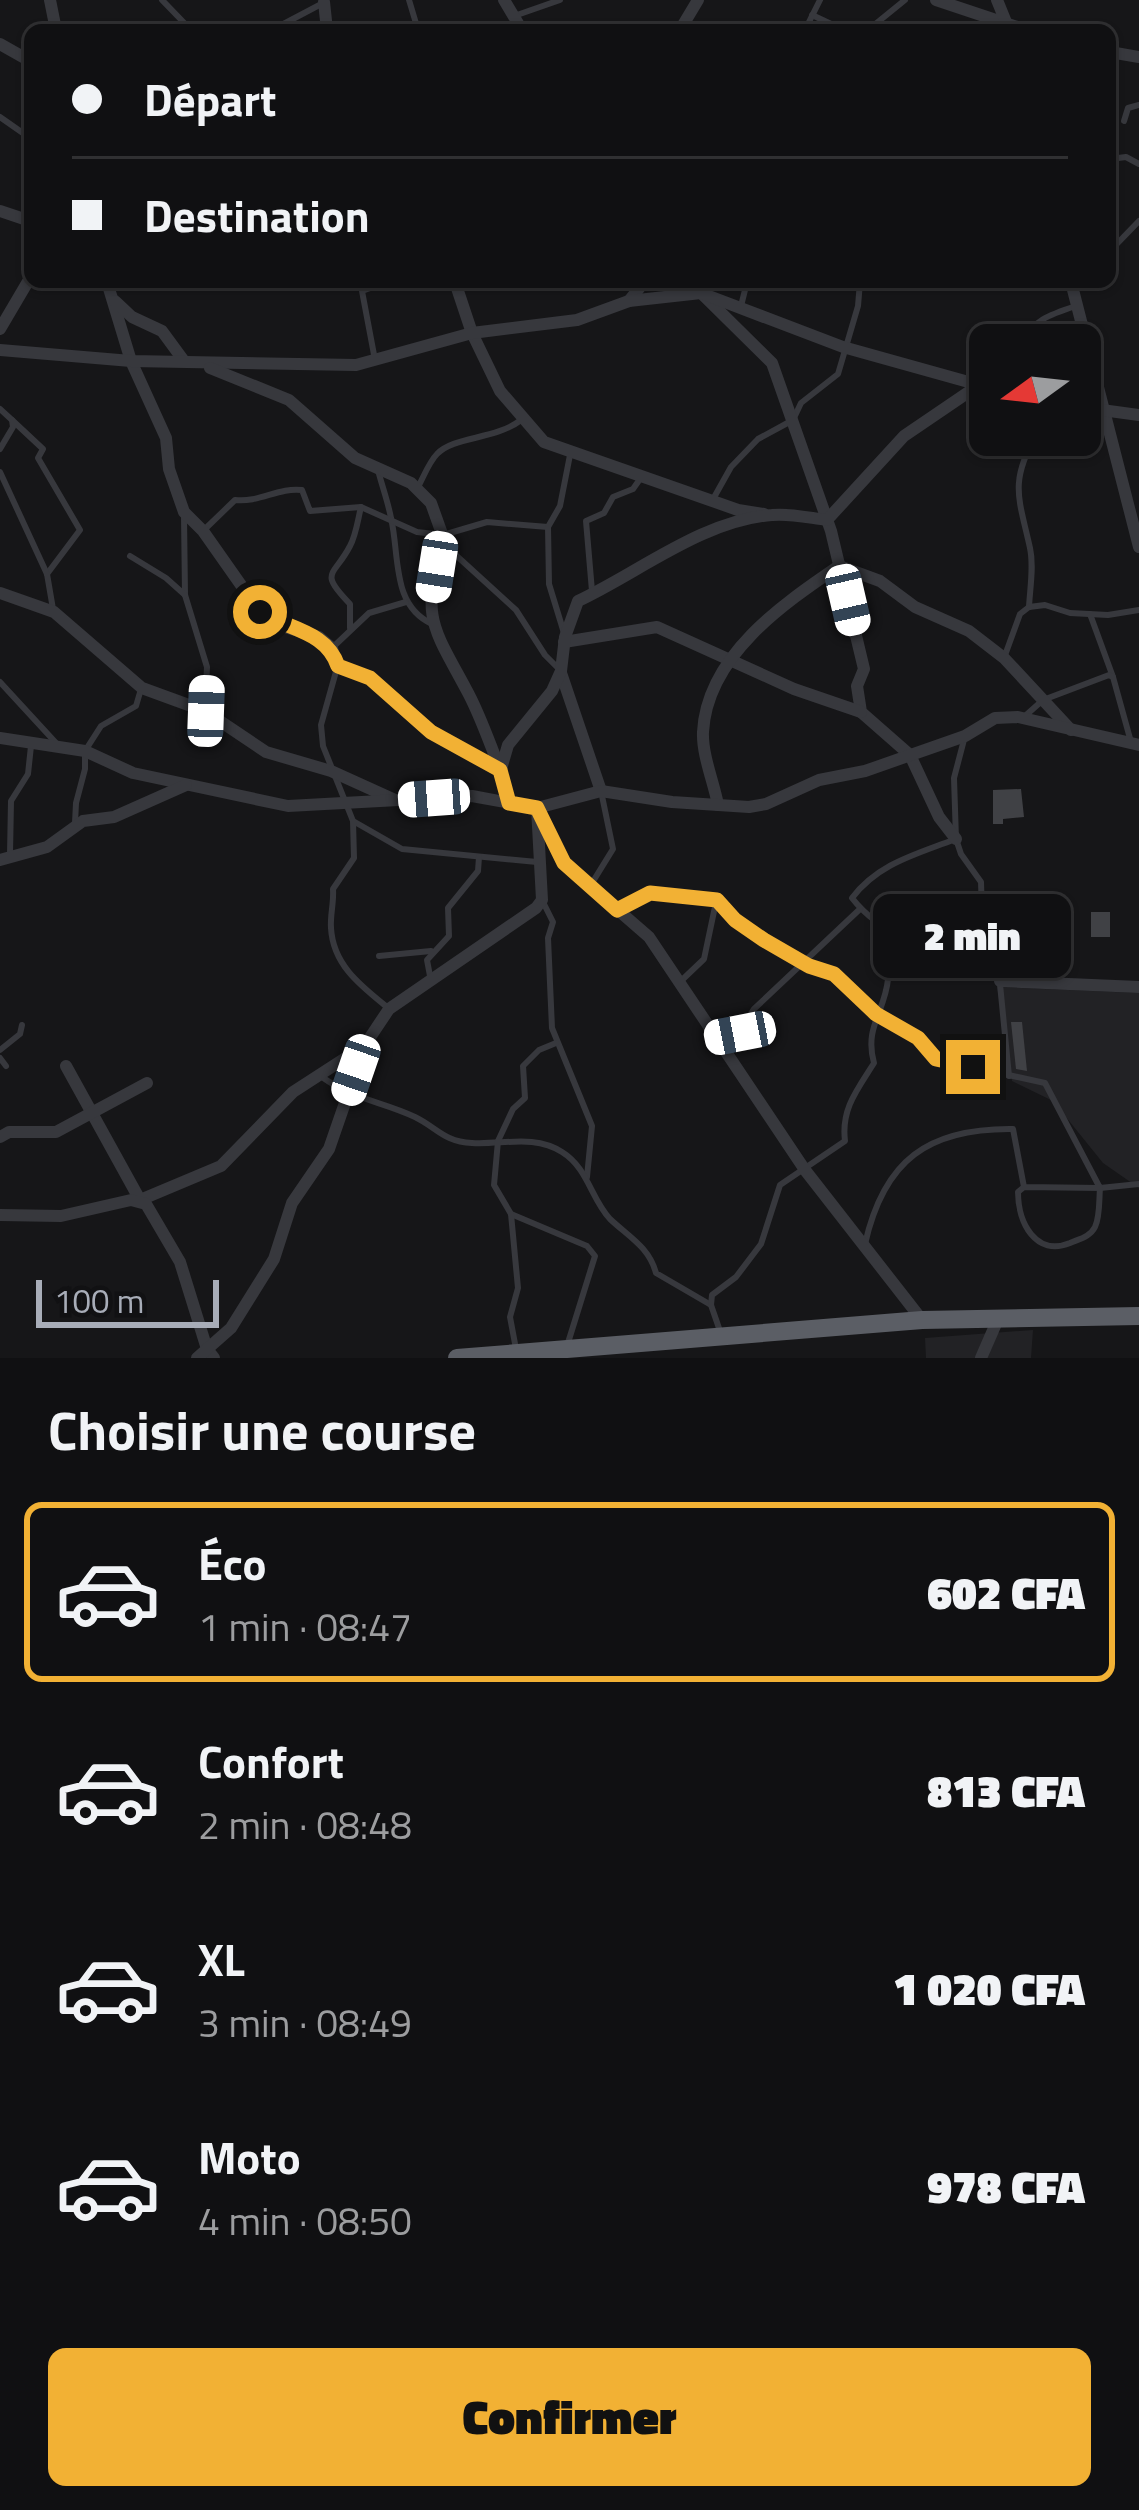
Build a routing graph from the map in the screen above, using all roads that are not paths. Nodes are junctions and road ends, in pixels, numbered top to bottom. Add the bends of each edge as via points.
1 (504, 0) edge
2 (560, 0) edge
3 (820, 0) edge
4 (905, 0) edge
5 (935, 0) edge
6 (326, 1) edge
7 (514, 16) junction
8 (812, 16) junction
9 (283, 24) edge
10 (519, 24) edge
11 (808, 24) edge
12 (830, 24) edge
13 (875, 24) edge
14 (1000, 24) edge
15 (1139, 105) edge
16 (1124, 121) dead end
17 (1139, 221) edge
18 (1116, 245) edge
19 (24, 288) edge
20 (109, 288) edge
21 (370, 288) edge
22 (457, 288) edge
23 (640, 288) edge
24 (691, 288) edge
25 (696, 288) edge
26 (697, 288) edge
27 (745, 288) edge
28 (860, 288) edge
29 (1073, 288) edge
30 (112, 298) junction
31 (629, 302) junction
32 (1079, 305) junction
33 (740, 309) junction
34 (1032, 324) edge
35 (0, 329) edge
36 (472, 333) junction
37 (843, 347) junction
38 (0, 350) edge
39 (375, 360) junction
40 (131, 361) junction
41 (185, 362) junction
42 (969, 382) edge
43 (969, 397) edge
44 (1101, 409) edge
45 (1106, 409) junction
46 (0, 410) edge
47 (1139, 415) edge
48 (12, 420) junction
49 (521, 420) junction
50 (793, 420) junction
51 (0, 449) edge
52 (571, 452) junction
53 (1024, 456) edge
54 (377, 468) junction
55 (0, 472) edge
56 (642, 477) junction
57 (416, 489) junction
58 (711, 501) junction
59 (361, 507) junction
60 (184, 512) junction
61 (771, 515) junction
62 (827, 520) junction
63 (392, 521) junction
64 (548, 527) junction
65 (203, 531) junction
66 (1138, 539) edge
67 (444, 540) junction
68 (130, 556) dead end
69 (839, 566) junction
70 (47, 574) junction
71 (0, 593) edge
72 (593, 594) junction
73 (184, 595) junction
74 (406, 602) junction
75 (1029, 607) junction
76 (1139, 610) edge
77 (54, 612) junction
78 (1090, 614) junction
79 (432, 624) junction
80 (350, 628) junction
81 (564, 639) junction
82 (332, 648) junction
83 (732, 658) junction
84 (1004, 658) junction
85 (338, 666) junction
86 (560, 671) junction
87 (1113, 677) junction
88 (0, 682) edge
89 (142, 688) junction
90 (1042, 700) junction
91 (206, 711) junction
92 (861, 712) junction
93 (1023, 718) junction
94 (1072, 730) junction
95 (965, 736) junction
96 (0, 738) edge
97 (31, 743) junction
98 (1136, 745) edge
99 (59, 747) junction
100 (85, 751) junction
101 (910, 755) junction
102 (500, 770) junction
103 (331, 771) junction
104 (187, 784) junction
105 (602, 791) junction
106 (396, 801) junction
107 (509, 803) junction
108 (348, 804) junction
109 (718, 805) junction
110 (537, 808) junction
111 (353, 820) junction
112 (75, 826) junction
113 (956, 839) junction
114 (478, 856) junction
115 (5, 859) edge
116 (540, 862) junction
117 (590, 886) junction
118 (542, 900) junction
119 (717, 900) junction
120 (860, 908) junction
121 (617, 910) junction
122 (892, 931) junction
123 (431, 951) junction
124 (379, 956) dead end
125 (801, 962) junction
126 (431, 980) junction
127 (1000, 981) joint
128 (679, 982) junction
129 (1139, 987) edge
130 (389, 1009) junction
131 (876, 1014) junction
132 (22, 1025) dead end
133 (714, 1037) junction
134 (556, 1042) junction
135 (365, 1045) junction
136 (2, 1058) edge
137 (66, 1066) dead end
138 (319, 1075) junction
139 (1009, 1076) junction
140 (147, 1083) dead end
141 (348, 1096) junction
142 (94, 1112) junction
143 (0, 1137) edge
144 (498, 1141) junction
145 (806, 1170) junction
146 (587, 1177) junction
147 (1139, 1184) edge
148 (1024, 1186) junction
149 (1100, 1188) junction
150 (140, 1200) junction
151 (512, 1214) junction
152 (0, 1215) edge
153 (864, 1246) junction
154 (711, 1305) junction
155 (1139, 1316) edge
156 (998, 1319) junction
157 (922, 1320) junction
158 (722, 1337) junction
159 (567, 1347) junction
160 (517, 1352) junction
161 (206, 1355) edge
162 (458, 1358) edge
163 (981, 1358) edge

1 - 7 street
2 - 7 lane
3 - 8 lane
4 - 13 lane
5 - 14 street
6 - 9 lane
7 - 10 street
8 - 11 lane
8 - 12 lane
15 - 16 lane
17 - 18 lane
19 - 35 street
20 - 30 street
21 - 39 lane via 362,291
22 - 36 street
23 - 31 street
24 - 31 street
25 - 50 street via 772,363
26 - 33 street
27 - 33 lane
28 - 37 lane
29 - 32 street
30 - 40 street
30 - 41 street via 161,332
31 - 36 street via 577,320
32 - 34 lane
32 - 45 street
33 - 37 street
36 - 39 street
36 - 49 street
37 - 42 street
37 - 50 lane via 838,374 801,403
38 - 40 street
39 - 41 street
40 - 41 street
40 - 60 street via 166,438
41 - 54 street via 289,400
43 - 62 street via 904,436
44 - 45 street
45 - 47 street
45 - 66 street
46 - 48 lane
48 - 51 lane
48 - 70 lane via 43,449 38,458 80,530
49 - 52 street via 544,442
49 - 57 lane via 505,432 452,444
50 - 58 lane via 758,439
50 - 62 street
52 - 56 street
52 - 64 lane
53 - 75 lane via 1018,511 1031,552
54 - 57 street
54 - 63 lane
55 - 70 lane
56 - 58 street
56 - 72 lane via 586,521
57 - 67 street via 431,503
58 - 61 street
59 - 63 lane
59 - 65 lane via 310,511 302,490 292,489 235,500
59 - 80 lane via 350,547 331,575 350,604
60 - 65 street
60 - 73 lane
61 - 62 street
61 - 72 street via 711,531
62 - 69 street
63 - 67 lane
63 - 74 lane
64 - 67 lane via 487,522
64 - 81 lane via 549,584
65 - 82 street via 260,612
67 - 79 street
67 - 86 lane via 516,610
68 - 73 lane
69 - 83 street via 784,603
69 - 84 street via 880,581
69 - 92 street via 864,669
70 - 77 lane
71 - 77 street
72 - 81 street via 578,602
73 - 91 lane via 207,667
74 - 79 lane
74 - 80 lane
75 - 78 lane
75 - 84 lane
76 - 78 lane
77 - 89 street
78 - 87 lane
79 - 102 street
80 - 82 lane
81 - 83 street via 656,627
81 - 86 street
82 - 85 street
83 - 92 street
83 - 109 street via 703,734
84 - 90 street
85 - 102 street via 370,678 431,732
85 - 103 lane via 322,725
86 - 102 street via 508,745
86 - 105 street
87 - 90 lane
87 - 98 lane
88 - 99 lane
89 - 91 street
89 - 100 lane via 136,706 101,726
90 - 93 lane
90 - 94 street
91 - 103 street via 266,752
92 - 101 street
93 - 94 street
93 - 95 street via 995,718
94 - 98 street
95 - 101 street
95 - 113 lane via 954,778
96 - 97 street
97 - 99 street
97 - 115 lane via 28,774 11,801
99 - 100 street
100 - 104 street
100 - 112 lane
101 - 109 street via 766,804
101 - 113 street
102 - 107 street
103 - 106 street
103 - 108 lane
104 - 108 street via 288,806
104 - 112 street
105 - 109 street
105 - 110 street
105 - 117 lane via 613,849
106 - 107 street via 472,796
106 - 108 street
107 - 110 street
108 - 111 lane
110 - 116 street
110 - 117 street via 564,863
111 - 114 lane via 402,849
111 - 130 lane via 354,858 333,889 334,946 351,978
112 - 115 street via 47,847
113 - 120 lane via 866,879 852,898
113 - 122 lane via 981,882 984,974
114 - 116 lane
114 - 123 lane via 478,871 448,908 449,936
116 - 118 street
117 - 121 street
118 - 126 street
118 - 134 lane via 553,922
119 - 121 lane via 650,893
119 - 125 lane
119 - 128 lane via 704,959
120 - 122 lane
120 - 125 lane
121 - 128 street
122 - 131 lane
123 - 124 lane
123 - 126 lane
125 - 131 lane via 834,974
125 - 133 lane via 740,1033
126 - 130 street
127 - 129 street
127 - 139 lane
128 - 133 street
130 - 135 street
131 - 139 lane via 936,1059
131 - 145 lane via 868,1045 874,1064 848,1105 845,1141
132 - 136 lane
133 - 145 street
134 - 144 lane via 524,1066 525,1098
134 - 146 lane via 592,1126
135 - 138 street
135 - 141 street
137 - 142 street
138 - 141 lane
138 - 150 street via 221,1166
139 - 149 lane via 1045,1083
140 - 142 street
141 - 144 lane via 418,1118 439,1136
141 - 161 street via 329,1149 292,1203 274,1259
142 - 143 street via 56,1132
142 - 150 street
144 - 146 lane via 562,1152
144 - 151 lane via 494,1185
145 - 153 street
145 - 154 lane via 780,1185 761,1244
146 - 154 lane via 611,1219 651,1254 656,1274
147 - 149 lane
148 - 149 lane
148 - 149 lane via 1018,1202 1029,1234 1060,1247 1096,1226
148 - 153 lane via 1012,1130 943,1136 909,1158 878,1198
150 - 152 street via 61,1216
150 - 161 street via 180,1262
151 - 159 lane via 595,1256
151 - 160 lane
153 - 157 street
154 - 158 lane
155 - 156 highway
156 - 157 highway
156 - 163 street
157 - 158 highway
158 - 159 highway
159 - 160 highway
160 - 162 highway

